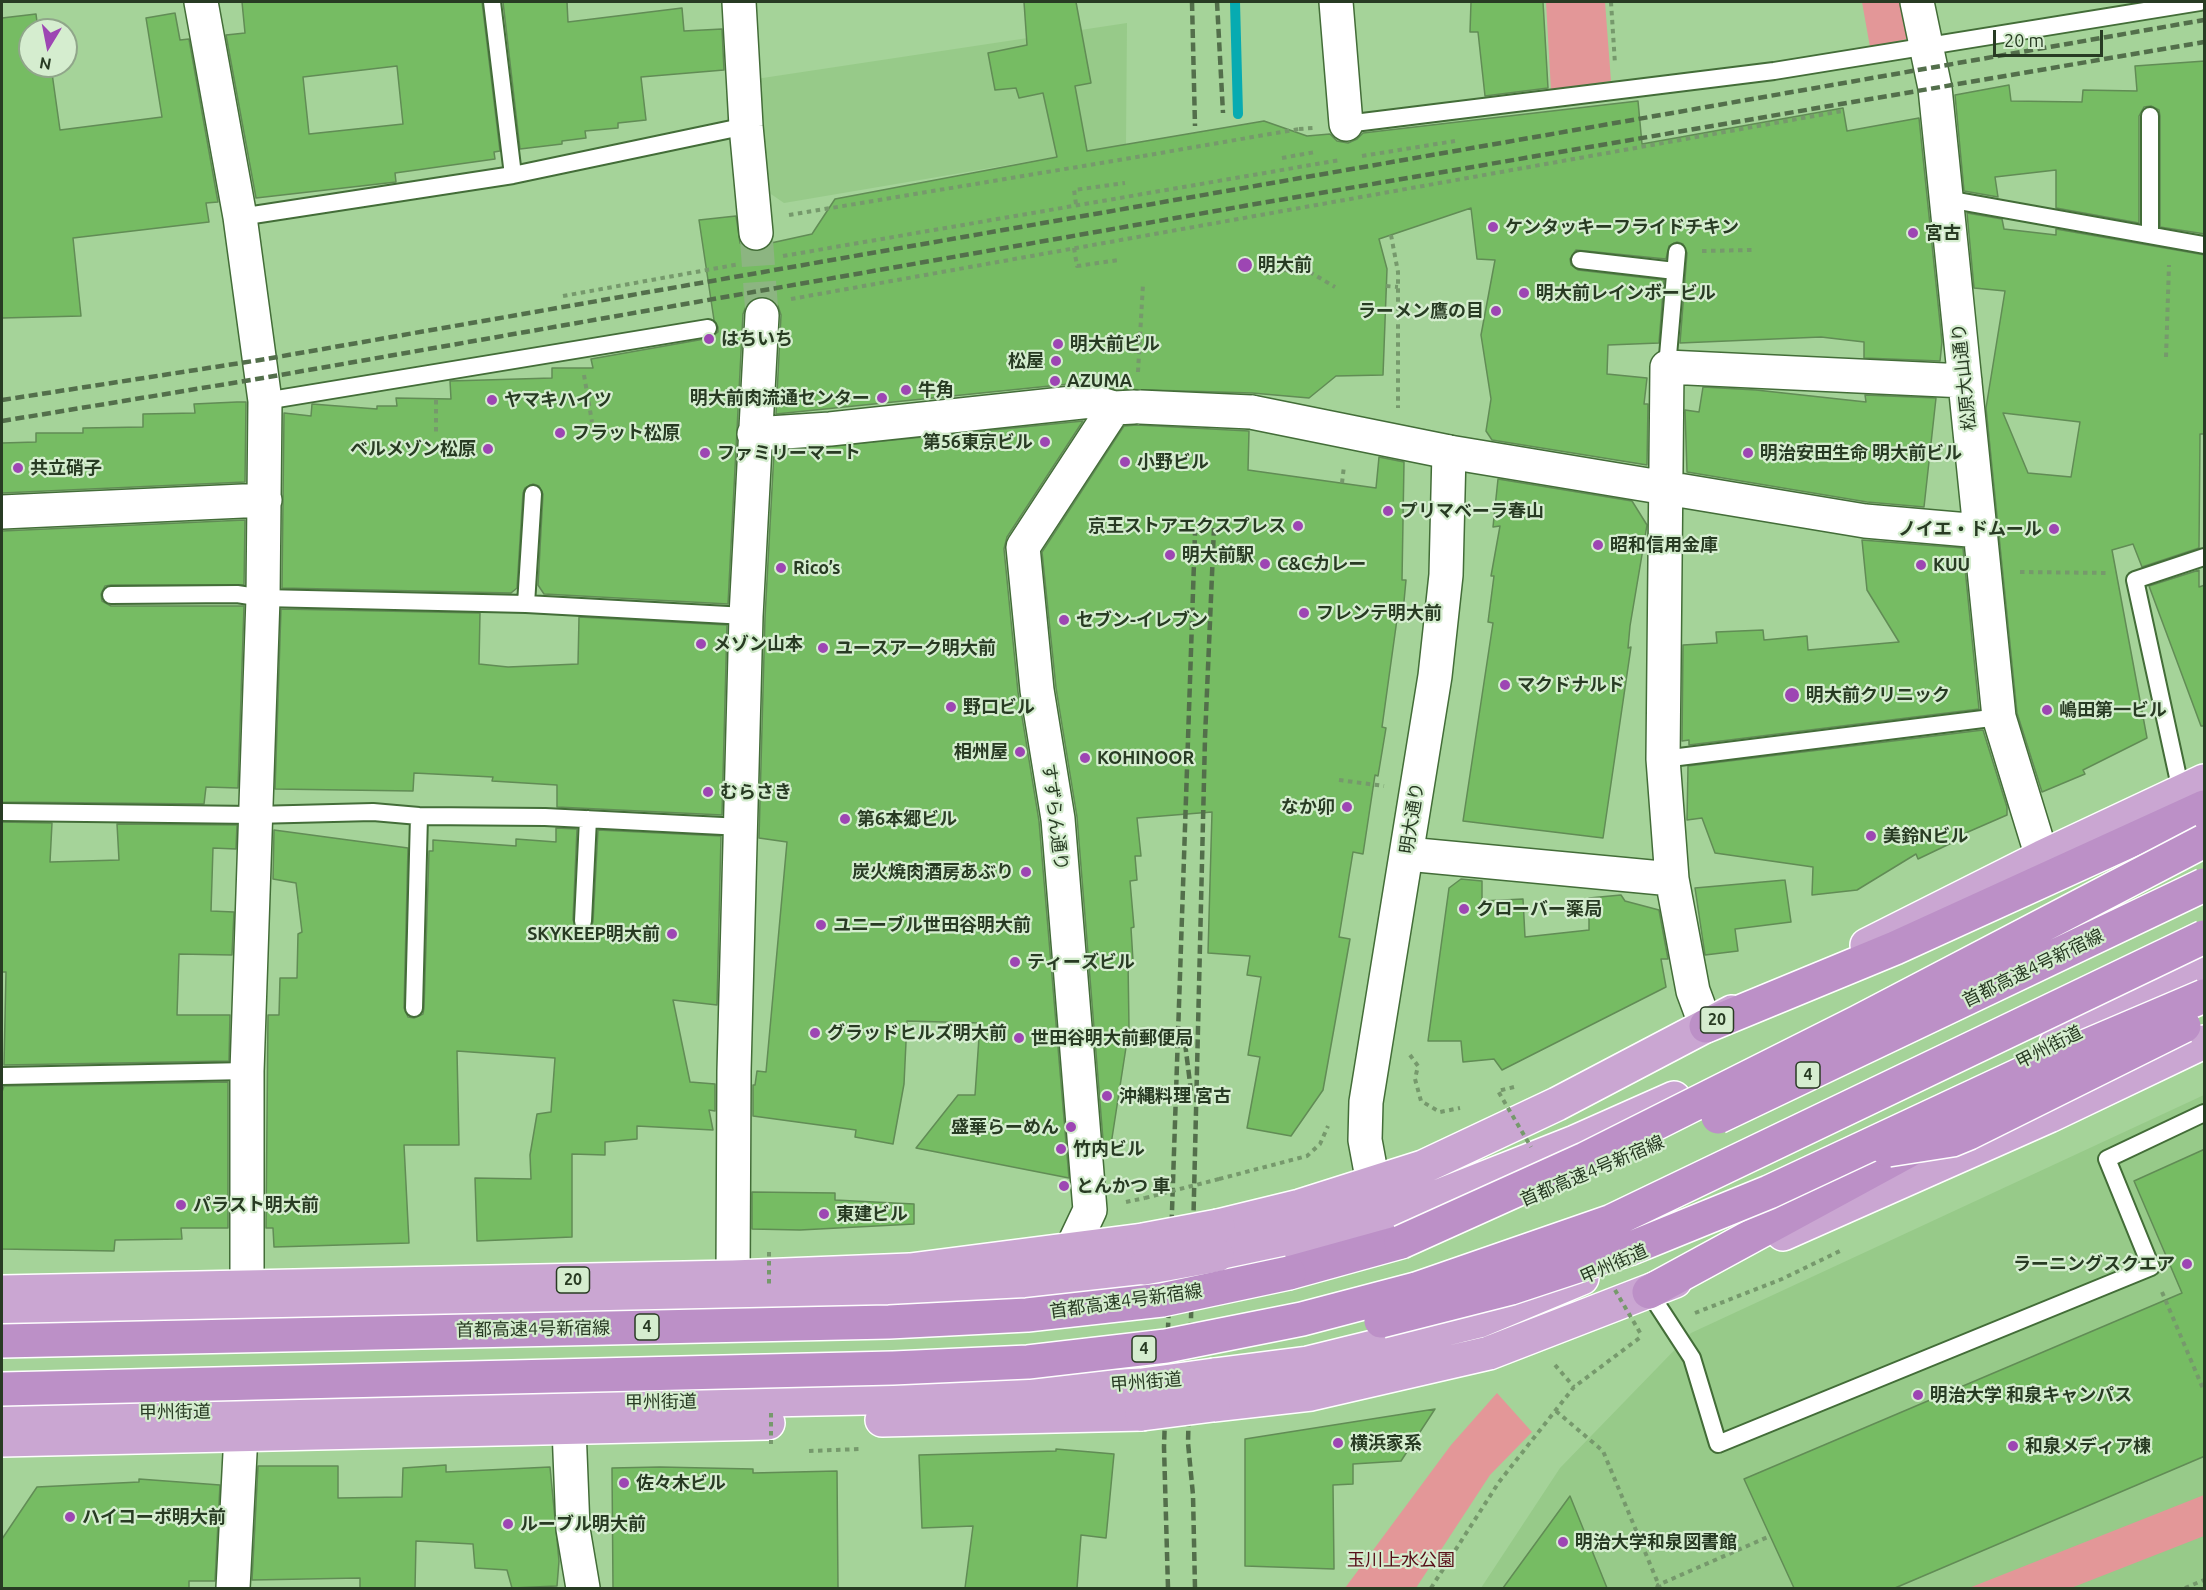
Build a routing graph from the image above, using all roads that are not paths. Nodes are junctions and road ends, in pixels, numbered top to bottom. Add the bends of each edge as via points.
1 (201, 2) edge
2 (492, 2) edge
3 (739, 2) edge
4 (1336, 2) edge
5 (1917, 2) edge
6 (2200, 2) edge
7 (1928, 47) junction
8 (2150, 116) dead end
9 (1346, 124) joint
10 (746, 126) junction
11 (513, 175) junction
12 (1947, 199) junction
13 (240, 217) junction
14 (2150, 235) junction
15 (759, 243) tunnel mouth
16 (2205, 244) edge
17 (1677, 252) road end
18 (1580, 260) dead end
19 (1675, 271) junction
20 (770, 308) tunnel mouth
21 (708, 328) dead end
22 (1666, 367) junction
23 (1965, 381) junction
24 (265, 401) junction
25 (1127, 407) junction
26 (754, 434) junction
27 (1449, 452) junction
28 (1665, 488) junction
29 (533, 494) dead end
30 (265, 500) junction
31 (2, 512) edge
32 (1980, 531) junction
33 (2205, 557) edge
34 (111, 595) dead end
35 (263, 597) junction
36 (526, 604) junction
37 (746, 616) junction
38 (1999, 717) junction
39 (1663, 759) junction
40 (2197, 793) edge
41 (2, 812) edge
42 (254, 815) junction
43 (419, 816) junction
44 (588, 819) junction
45 (742, 827) junction
46 (2205, 841) edge
47 (1407, 854) junction
48 (2042, 857) junction
49 (2205, 858) edge
50 (1671, 879) junction
51 (2205, 885) edge
52 (583, 921) dead end
53 (2205, 937) edge
54 (2205, 969) edge
55 (2205, 990) edge
56 (2205, 996) edge
57 (414, 1008) dead end
58 (2205, 1016) edge
59 (1706, 1026) junction
60 (2205, 1042) edge
61 (247, 1071) junction
62 (2, 1076) edge
63 (2205, 1113) edge
64 (1851, 1156) junction
65 (1373, 1183) junction
66 (1218, 1241) junction
67 (1401, 1242) junction
68 (1071, 1250) junction
69 (1143, 1254) junction
70 (733, 1277) junction
71 (247, 1288) junction
72 (2, 1292) edge
73 (1649, 1292) junction
74 (2, 1317) edge
75 (2, 1341) edge
76 (1028, 1362) junction
77 (2, 1389) edge
78 (1213, 1390) junction
79 (2, 1416) edge
80 (569, 1416) junction
81 (241, 1434) junction
82 (2, 1440) edge
83 (233, 1588) edge
84 (583, 1588) edge

1 - 13 street
2 - 11 lane
3 - 10 street
4 - 9 street
5 - 7 street, 松原大山通り
6 - 7 lane
7 - 9 lane via 1774,71
7 - 12 street, 松原大山通り
8 - 14 lane
10 - 11 lane
10 - 15 street
11 - 13 lane
12 - 14 lane
12 - 23 street, 松原大山通り
13 - 24 street
14 - 16 lane
17 - 19 lane
18 - 19 lane
19 - 22 lane
20 - 26 street
21 - 24 lane
22 - 23 street
22 - 28 street
23 - 32 street, 松原大山通り
24 - 30 street
25 - 26 street via 1091,401
25 - 27 street, bridge via 1251,412
25 - 68 street, すずらん通り via 1023,547 1037,690 1058,819 1090,1210
26 - 37 street
27 - 28 street
27 - 47 street, 明大通り via 1446,576
28 - 32 street via 1865,521
28 - 39 street
29 - 36 lane
30 - 31 street
30 - 35 street
32 - 38 street, 松原大山通り
33 - 40 lane via 2135,580
34 - 35 lane
35 - 36 lane
35 - 42 street
36 - 37 lane
37 - 45 street
38 - 39 lane
38 - 48 street, 松原大山通り
39 - 50 street
40 - 48 highway, 20
40 - 59 highway via 1895,948
41 - 42 lane
42 - 43 lane via 373,812
42 - 61 street
43 - 44 lane
43 - 57 lane
44 - 45 lane
44 - 52 lane
45 - 70 street via 734,1071
46 - 67 highway, bridge via 1585,1160
47 - 50 street
47 - 65 street, 明大通り via 1366,1102 1365,1140
48 - 59 highway, 20
49 - 66 highway, 20 via 2046,935 1575,1142 1431,1199 1281,1244
50 - 59 street via 1693,991
51 - 67 highway, 首都高速4号新宿線 / 4, bridge via 1813,1073 1625,1158 1502,1209
53 - 76 highway, 4, bridge via 1694,1184 1612,1221 1515,1257 1416,1289 1302,1319 1166,1346
54 - 78 highway, 甲州街道 via 1631,1258 1479,1321
55 - 73 highway
56 - 64 highway, bridge via 2030,1070
58 - 64 highway, bridge via 1952,1140
59 - 65 highway, 20 via 1557,1104 1423,1167
60 - 73 highway via 2049,1116
61 - 62 lane
61 - 71 street
63 - 73 lane via 2107,1159 2151,1267 1718,1444 1692,1358
64 - 76 highway, bridge via 1629,1249 1511,1288 1401,1317 1203,1353
65 - 66 highway, 20
66 - 69 highway, 20, bridge
67 - 75 highway, 首都高速4号新宿線 / 4, bridge via 1289,1273 1162,1300 1027,1315 878,1322
68 - 69 highway, 20
68 - 70 highway, 20 via 910,1270
69 - 74 highway, 20 via 911,1295
70 - 71 highway, 20
71 - 72 highway, 20
73 - 78 highway via 1489,1353 1311,1394
76 - 77 highway, 4, bridge
78 - 80 highway, bridge via 1142,1399
79 - 80 highway, 甲州街道
80 - 81 highway
80 - 84 street via 573,1528
81 - 82 highway
81 - 83 street

